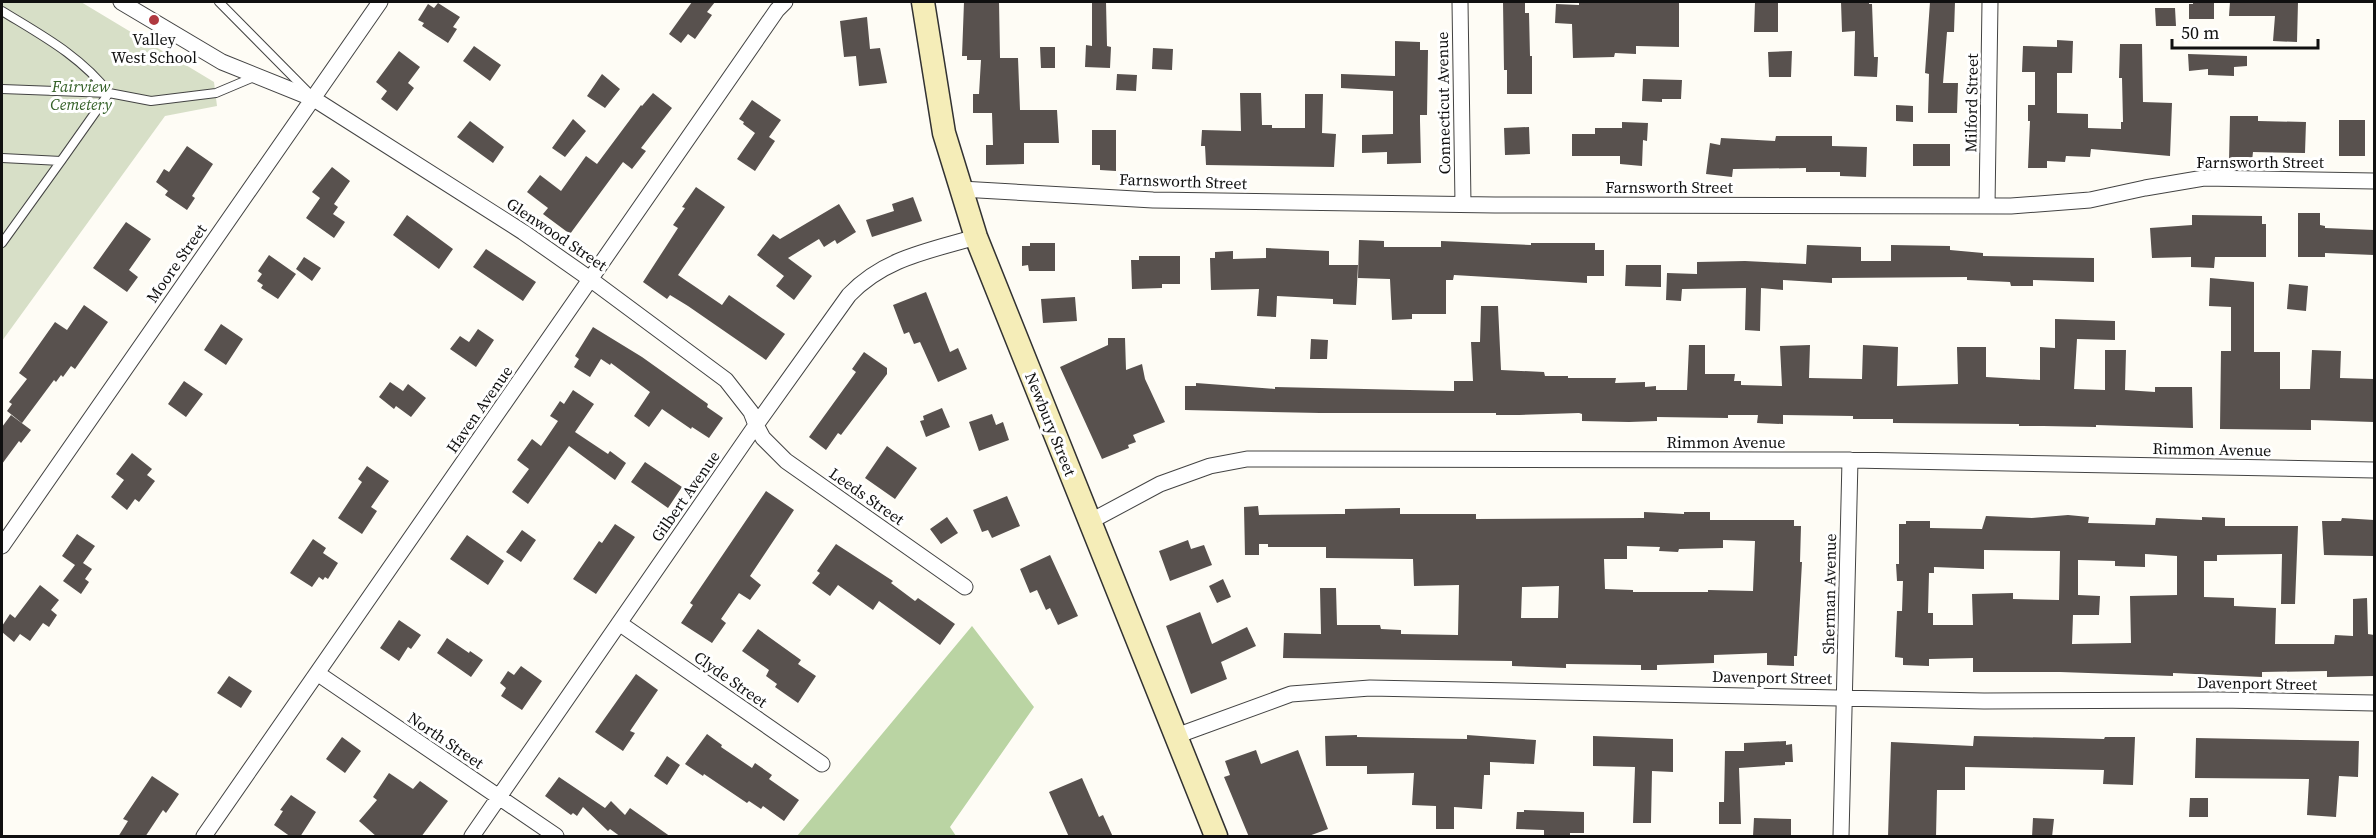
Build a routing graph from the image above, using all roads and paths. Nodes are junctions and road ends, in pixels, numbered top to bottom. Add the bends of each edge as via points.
1 (120, 2) edge
2 (219, 2) edge
3 (381, 2) edge
4 (784, 2) edge
5 (923, 2) edge
6 (1460, 2) edge
7 (1990, 2) edge
8 (2, 11) edge
9 (256, 76) junction
10 (2, 89) edge
11 (109, 93) junction
12 (314, 99) junction
13 (2, 158) edge
14 (61, 161) junction
15 (2374, 181) edge
16 (961, 189) junction
17 (1462, 204) junction
18 (1988, 206) junction
19 (976, 237) junction
20 (2, 243) edge
21 (590, 279) junction
22 (756, 425) junction
23 (1850, 460) junction
24 (2374, 470) edge
25 (1090, 521) junction
26 (2, 546) edge
27 (965, 587) dead end
28 (619, 622) junction
29 (316, 673) junction
30 (1844, 697) junction
31 (2374, 703) edge
32 (1176, 736) junction
33 (822, 764) dead end
34 (499, 798) junction
35 (204, 837) edge
36 (472, 837) edge
37 (556, 837) edge
38 (1216, 837) edge
39 (1841, 837) edge

1 - 9 street, Glenwood Street via 222,62
2 - 12 lane
3 - 12 street, Moore Street
4 - 21 street, Haven Avenue
5 - 16 street, Newbury Street via 944,133
6 - 17 street, Connecticut Avenue
7 - 18 street, Milford Street
8 - 11 lane via 74,56
9 - 11 lane via 216,93 152,101
9 - 12 street, Glenwood Street
10 - 11 lane
11 - 14 lane
12 - 21 street, Glenwood Street
12 - 26 street, Moore Street
13 - 14 lane
14 - 20 lane
15 - 18 street, Farnsworth Street via 2204,178 2090,201
16 - 17 street, Farnsworth Street via 1153,200
16 - 19 street, Newbury Street
17 - 18 street, Farnsworth Street
19 - 22 street, Gilbert Avenue via 896,261 864,279
19 - 25 street, Newbury Street
21 - 22 street, Glenwood Street via 726,380 747,405
21 - 29 street, Haven Avenue
22 - 27 street, Leeds Street via 786,461
22 - 28 street, Gilbert Avenue
23 - 24 street, Rimmon Avenue
23 - 25 street, Rimmon Avenue via 1247,459 1210,466 1160,484
23 - 30 street, Sherman Avenue
25 - 32 street, Newbury Street
28 - 33 street, Clyde Street
28 - 34 street, Gilbert Avenue
29 - 34 street, North Street
29 - 35 street, Haven Avenue
30 - 31 street, Davenport Street
30 - 32 street, Davenport Street via 1370,688 1291,694
30 - 39 street, Sherman Avenue
32 - 38 street, Newbury Street
34 - 36 street, Gilbert Avenue
34 - 37 street, North Street

